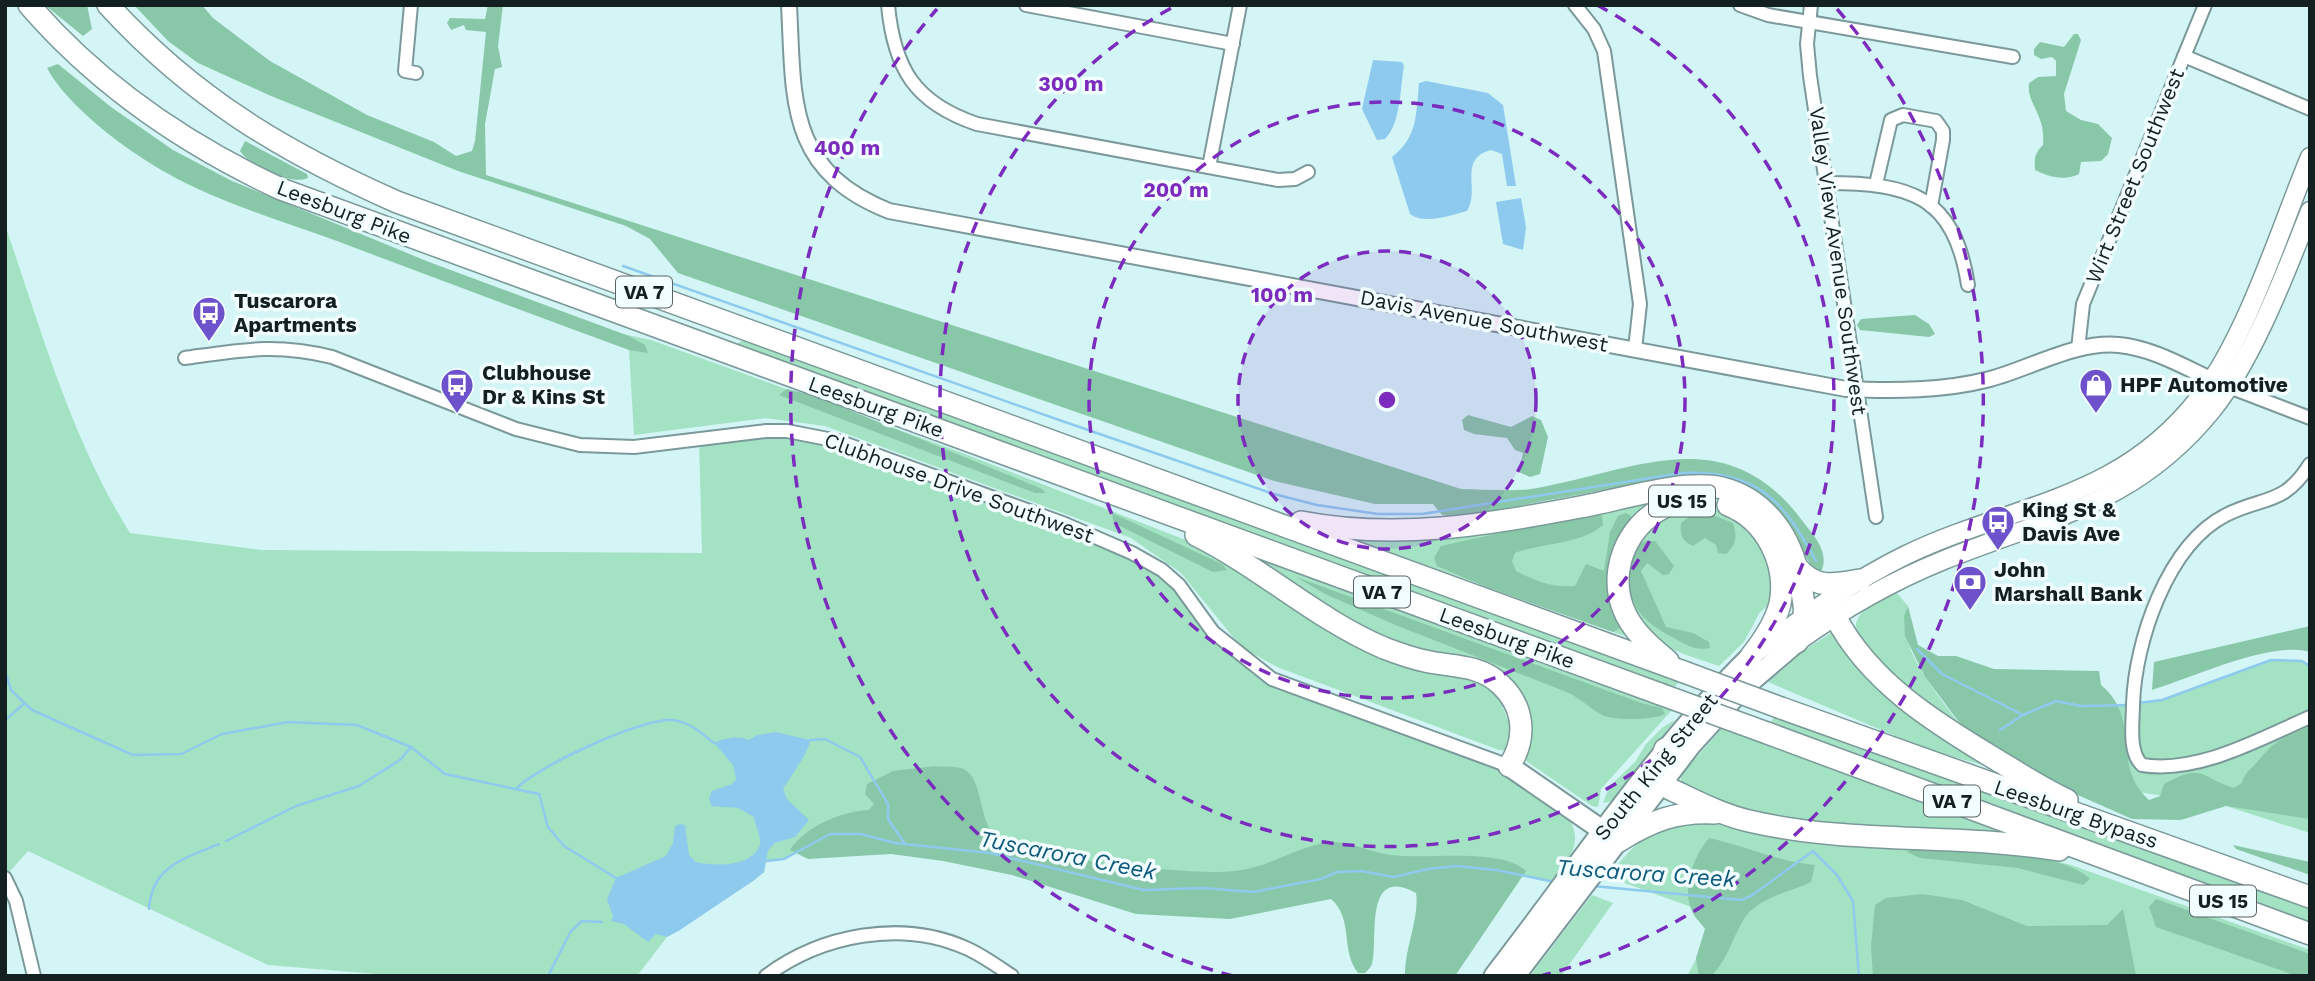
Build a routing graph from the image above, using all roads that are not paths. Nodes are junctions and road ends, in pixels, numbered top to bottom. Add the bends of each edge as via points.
1 (29, 5) edge
2 (108, 5) edge
3 (411, 5) edge
4 (789, 5) edge
5 (888, 5) edge
6 (1026, 5) edge
7 (1240, 5) edge
8 (1575, 5) edge
9 (1741, 5) edge
10 (1811, 5) edge
11 (2205, 5) edge
12 (1808, 21) junction
13 (1233, 44) junction
14 (2184, 56) junction
15 (2013, 57) dead end
16 (416, 73) dead end
17 (2310, 109) edge
18 (2310, 156) edge
19 (1209, 167) junction
20 (1308, 172) dead end
21 (1826, 183) junction
22 (1876, 184) junction
23 (1931, 206) junction
24 (2310, 211) edge
25 (1968, 285) dead end
26 (1635, 349) junction
27 (2078, 349) junction
28 (185, 358) dead end
29 (2221, 384) junction
30 (1856, 389) junction
31 (2310, 418) edge
32 (2310, 464) edge
33 (1103, 489) junction
34 (1222, 505) junction
35 (1875, 517) dead end
36 (1797, 567) junction
37 (1860, 580) junction
38 (1806, 615) junction
39 (1835, 616) junction
40 (1797, 642) junction
41 (1751, 656) junction
42 (1684, 672) junction
43 (2310, 718) edge
44 (1767, 733) joint
45 (1665, 749) junction
46 (1509, 766) junction
47 (1663, 783) junction
48 (1629, 798) junction
49 (1571, 808) junction
50 (1726, 815) junction
51 (1611, 836) junction
52 (2145, 837) junction
53 (1582, 869) junction
54 (2136, 869) junction
55 (5, 877) edge
56 (2310, 897) edge
57 (2310, 934) edge
58 (34, 976) edge
59 (766, 976) edge
60 (1012, 976) edge
61 (1494, 976) edge
62 (1515, 976) edge

1 - 33 highway, Leesburg Pike / VA 7 via 92,71 169,129 223,162 281,189
2 - 34 highway, Leesburg Pike / VA 7 via 158,56 220,107 323,169 397,202
3 - 16 street via 405,71
4 - 26 street, Davis Avenue Southwest via 799,124 817,157 851,191 890,211
5 - 19 street via 891,35 905,73 920,93 958,117
6 - 13 street
7 - 13 street
8 - 26 street via 1604,51 1640,304
9 - 12 street
10 - 12 street, Valley View Avenue Southwest
11 - 14 street, Wirt Street Southwest
12 - 15 street
12 - 21 street, Valley View Avenue Southwest via 1810,76
13 - 19 street
14 - 17 street
14 - 27 street, Wirt Street Southwest via 2083,304
18 - 29 main road, South King Street
19 - 20 street via 1278,180
21 - 22 street
21 - 30 street, Valley View Avenue Southwest
22 - 23 street via 1911,194
22 - 23 street via 1891,120 1903,115 1936,121 1943,140
23 - 25 street via 1958,238
24 - 29 main road, South King Street via 2250,348
26 - 30 street, Davis Avenue Southwest
27 - 29 street, Davis Avenue Southwest via 2107,344 2149,351
27 - 30 street, Davis Avenue Southwest via 2026,369 1968,383
28 - 46 street, Clubhouse Drive Southwest via 272,346 301,349 516,429 580,445 634,447 766,430 838,441 1132,552 1179,585 1213,632 1272,679
29 - 31 street
29 - 37 main road, South King Street via 2161,438 2104,478 2055,501 1932,544
29 - 39 main road, South King Street via 2211,411 2179,443 2107,498 1906,576
30 - 35 street, Valley View Avenue Southwest
32 - 43 street via 2279,496 2226,515 2205,529 2163,589 2138,657 2133,696 2136,758 2142,765 2168,766 2221,754
33 - 44 highway, Leesburg Pike / VA 7, bridge
33 - 46 highway via 1206,540 1365,639 1408,657 1487,674 1510,695 1522,725 1521,745
34 - 36 highway via 1352,530 1435,530 1501,523 1703,486 1727,490 1764,510 1784,536
34 - 42 highway, Leesburg Pike / VA 7
36 - 37 highway via 1820,585
36 - 38 highway
37 - 38 main road, South King Street
38 - 40 highway
38 - 41 main road, South King Street
39 - 40 main road, South King Street
39 - 52 highway via 1860,654 1923,713 2058,796
40 - 47 highway, South King Street via 1719,713
41 - 42 highway, US 15 via 1769,631 1779,605 1781,581 1771,543 1762,529 1735,508 1710,500 1678,502 1650,515 1636,528 1624,550 1618,585 1622,606 1645,642
41 - 45 highway, South King Street / US 15
42 - 52 highway, Leesburg Bypass / US 15, bridge
44 - 54 highway, Leesburg Bypass / VA 7
45 - 47 highway via 1659,767
45 - 48 highway, South King Street / US 15
46 - 49 highway, Clubhouse Drive Southwest
47 - 50 highway
47 - 51 highway, South King Street
48 - 49 highway via 1601,812
48 - 51 highway, South King Street / US 15
49 - 51 highway, Clubhouse Drive Southwest
49 - 53 highway via 1582,833
50 - 51 highway via 1696,812 1669,816
50 - 54 highway via 1812,832 2026,845
51 - 53 highway, South King Street / US 15
52 - 56 highway, Leesburg Bypass / US 15
53 - 61 highway, South King Street / US 15 via 1558,890
53 - 62 highway, South King Street / US 15 via 1578,893
54 - 57 highway, Leesburg Bypass / US 15
55 - 58 street via 16,901
59 - 60 street via 812,948 892,933 965,947

